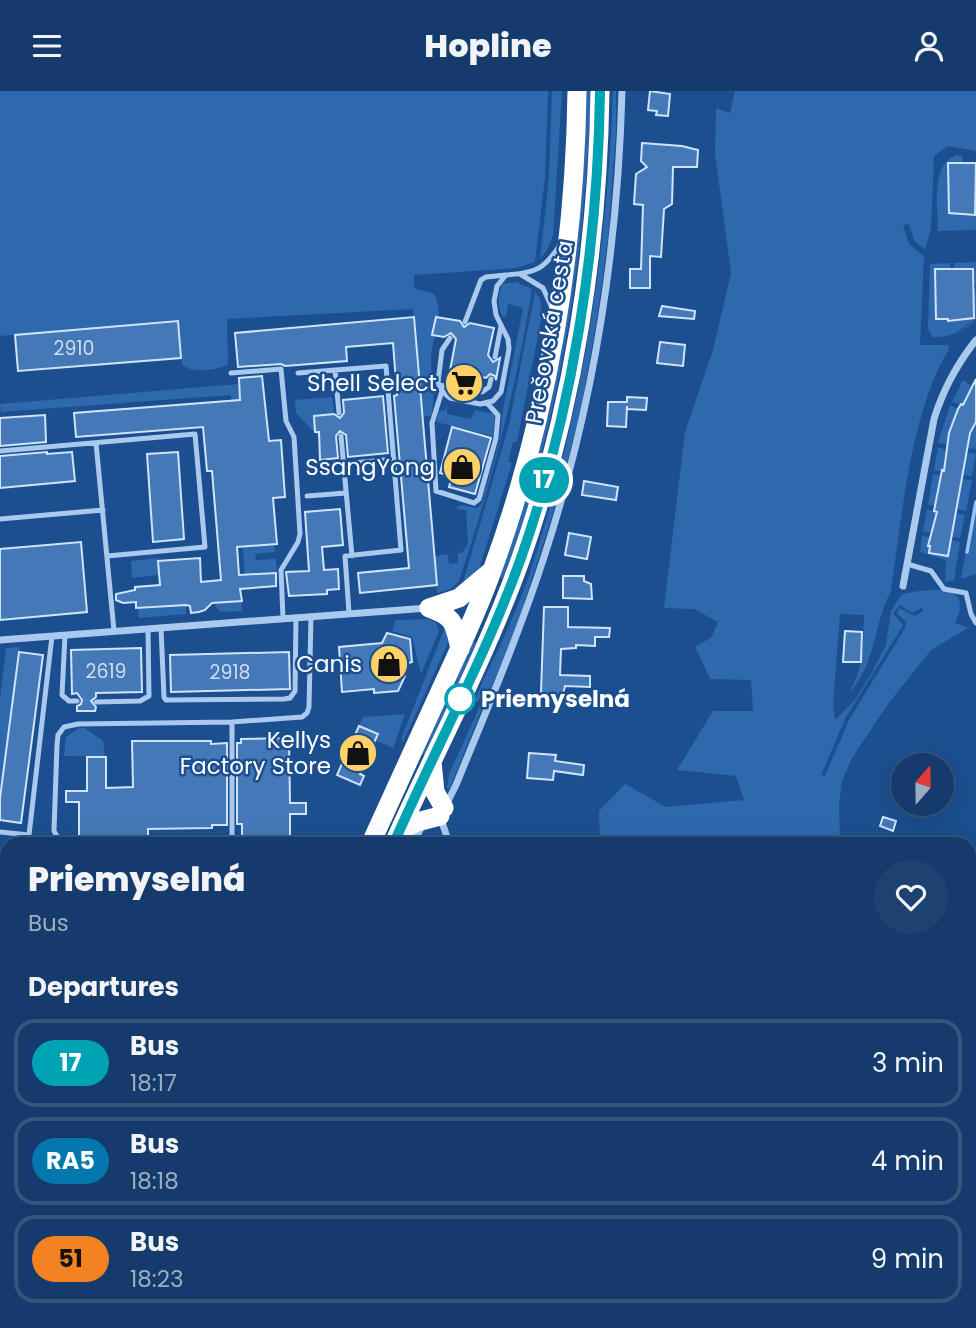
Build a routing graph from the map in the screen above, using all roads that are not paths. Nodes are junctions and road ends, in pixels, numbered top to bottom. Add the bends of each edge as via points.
1 (577, 91) edge
2 (600, 91) edge
3 (622, 91) edge
4 (568, 232) junction
5 (520, 274) junction
6 (506, 275) junction
7 (557, 319) junction
8 (465, 322) dead end
9 (500, 326) junction
10 (450, 338) dead end
11 (976, 340) edge
12 (495, 357) dead end
13 (335, 370) junction
14 (231, 373) dead end
15 (298, 373) dead end
16 (491, 379) dead end
17 (440, 388) junction
18 (487, 403) junction
19 (339, 413) dead end
20 (341, 436) dead end
21 (96, 443) junction
22 (0, 451) edge
23 (394, 459) junction
24 (343, 464) junction
25 (346, 492) junction
26 (307, 496) dead end
27 (103, 510) junction
28 (0, 519) edge
29 (107, 556) junction
30 (352, 556) junction
31 (907, 564) junction
32 (493, 569) junction
33 (903, 586) dead end
34 (429, 608) junction
35 (349, 613) junction
36 (311, 616) junction
37 (296, 617) junction
38 (283, 618) junction
39 (976, 623) edge
40 (161, 628) junction
41 (148, 629) junction
42 (114, 631) junction
43 (65, 635) junction
44 (52, 636) junction
45 (0, 641) edge
46 (460, 649) junction
47 (295, 691) junction
48 (310, 691) junction
49 (76, 701) dead end
50 (96, 702) dead end
51 (232, 722) junction
52 (432, 761) junction
53 (437, 814) junction
54 (0, 832) edge
55 (58, 837) edge
56 (232, 837) edge
57 (374, 837) edge
58 (403, 837) edge
59 (406, 837) edge
60 (447, 837) edge

1 - 4 highway, Prešovská cesta
2 - 52 highway, Prešovská cesta via 591,235 554,445 510,585
3 - 53 street, Prešovská cesta via 610,264 579,433 524,616 456,785
4 - 5 lane via 546,265
4 - 7 highway, Prešovská cesta
5 - 6 lane
5 - 7 lane via 543,288
6 - 8 lane via 481,280
6 - 9 lane via 494,295
7 - 32 highway, Prešovská cesta via 527,458
9 - 12 lane
9 - 18 lane via 509,349 501,392
10 - 17 lane via 442,350
11 - 31 street via 951,379 934,419
13 - 15 lane
13 - 19 lane
13 - 23 lane via 386,366
14 - 38 lane via 281,369 286,421 294,437 300,534 281,570
16 - 17 lane via 482,392
17 - 18 lane via 450,398
17 - 18 lane via 432,422 436,491 474,503 496,438 498,415
20 - 24 lane
21 - 22 lane
21 - 27 lane
21 - 29 lane via 195,435 205,547
23 - 24 lane
23 - 30 lane via 401,550
24 - 25 lane
25 - 26 lane
25 - 30 lane
27 - 28 lane
27 - 29 lane
29 - 42 lane
30 - 35 lane via 345,556
31 - 33 street
31 - 39 lane via 930,572 944,589 966,593
32 - 34 highway via 459,598
32 - 46 highway, Prešovská cesta
34 - 35 street
34 - 46 highway via 453,621
35 - 36 street
36 - 37 street
36 - 48 lane
37 - 38 street
37 - 47 lane
38 - 40 street
40 - 41 street
40 - 47 lane via 166,700 284,699
41 - 42 street
41 - 50 lane via 149,696 140,701
42 - 43 street
43 - 44 street
43 - 49 lane via 62,695
44 - 45 street
44 - 54 lane via 29,835
46 - 57 highway, Prešovská cesta
47 - 48 lane
48 - 51 lane via 308,710 302,717
51 - 55 lane via 64,727 57,745
51 - 56 lane
52 - 53 highway
52 - 58 highway, Prešovská cesta
53 - 59 highway
53 - 60 street

